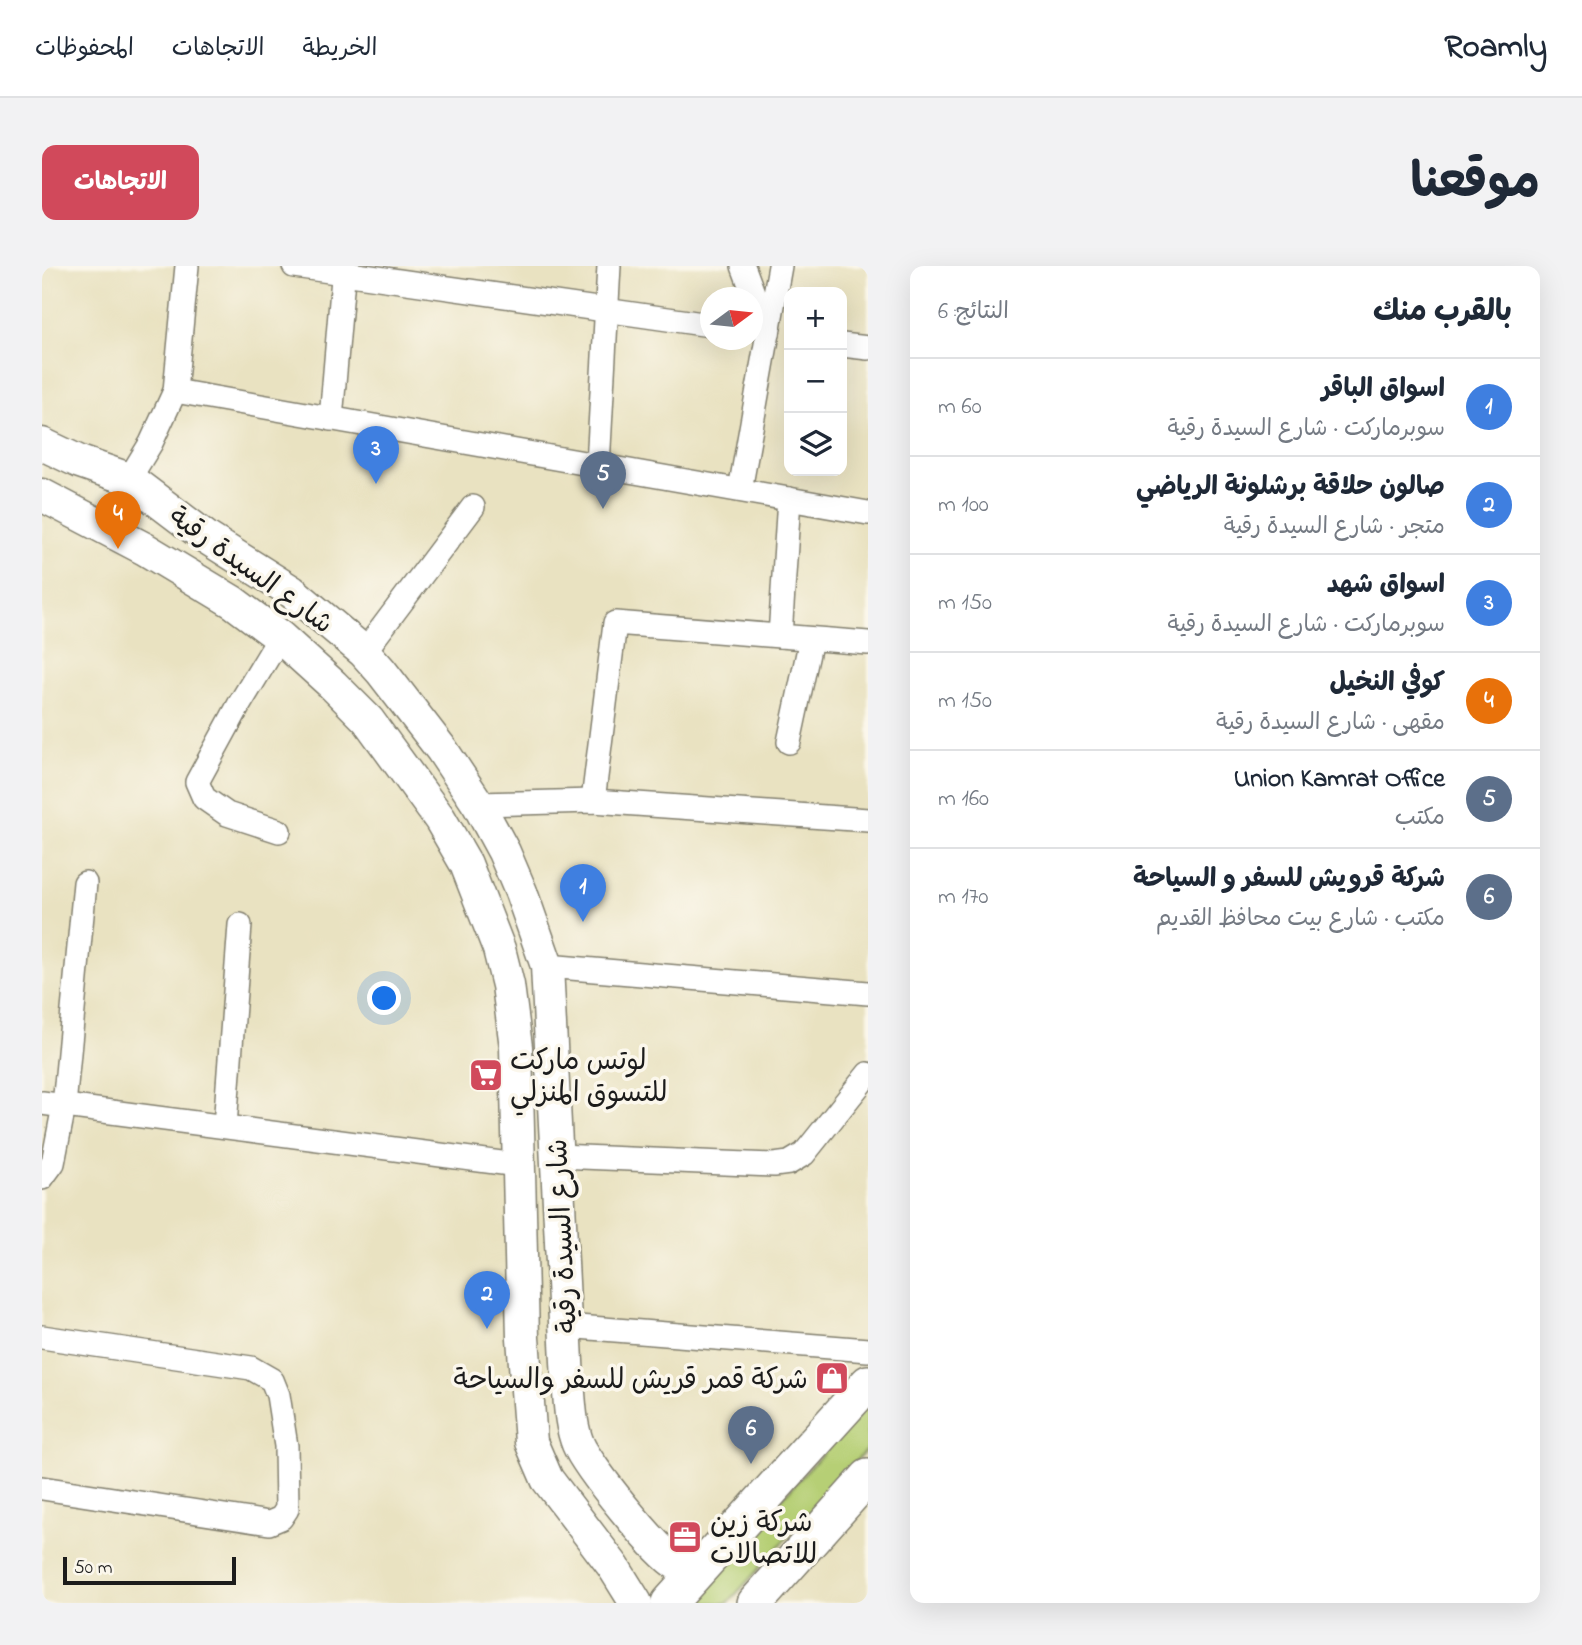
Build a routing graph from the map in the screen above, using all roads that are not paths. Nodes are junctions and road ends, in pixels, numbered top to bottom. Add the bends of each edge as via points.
1 (187, 266) edge
2 (294, 266) edge
3 (609, 266) edge
4 (743, 266) edge
5 (780, 266) edge
6 (343, 270) edge
7 (606, 311) junction
8 (700, 324) edge
9 (770, 334) edge
10 (847, 346) edge
11 (868, 348) edge
12 (175, 391) junction
13 (331, 419) junction
14 (42, 444) edge
15 (598, 465) junction
16 (129, 480) junction
17 (740, 490) junction
18 (42, 495) edge
19 (789, 499) junction
20 (473, 507) dead end
21 (868, 513) edge
22 (94, 522) junction
23 (780, 636) junction
24 (280, 637) junction
25 (811, 639) junction
26 (868, 643) edge
27 (364, 652) junction
28 (789, 742) dead end
29 (593, 802) junction
30 (478, 804) junction
31 (868, 820) edge
32 (279, 831) dead end
33 (85, 883) dead end
34 (240, 925) dead end
35 (547, 966) junction
36 (868, 993) edge
37 (868, 1074) edge
38 (53, 1104) edge
39 (225, 1126) junction
40 (558, 1156) junction
41 (518, 1165) junction
42 (42, 1178) edge
43 (565, 1326) junction
44 (42, 1337) edge
45 (868, 1350) edge
46 (868, 1383) edge
47 (868, 1477) edge
48 (42, 1488) edge
49 (703, 1566) junction
50 (636, 1603) edge
51 (669, 1603) edge
52 (755, 1603) edge

1 - 12 street
2 - 6 street
3 - 7 street
4 - 9 street
5 - 9 street
6 - 7 street
6 - 13 street
7 - 8 street
7 - 15 street
9 - 17 street
10 - 11 street
12 - 13 street
12 - 16 street
13 - 15 street
14 - 16 main road, شارع السيدة رقية
15 - 17 street
16 - 22 main road
16 - 27 main road, شارع السيدة رقية via 207,538 291,591
17 - 19 street
18 - 22 main road, شارع السيدة رقية
19 - 21 street
19 - 23 street
20 - 27 street
22 - 24 main road, شارع السيدة رقية via 233,602
23 - 25 street
23 - 29 street via 615,623
24 - 32 street via 197,782 204,798 227,814
24 - 41 main road, شارع السيدة رقية via 368,720 440,819 466,864 508,985 516,1047
25 - 26 street
25 - 28 street
27 - 30 main road, شارع السيدة رقية via 442,750
29 - 30 street
29 - 31 street
30 - 35 main road, شارع السيدة رقية via 522,892
33 - 38 street
34 - 39 street
35 - 36 street
35 - 40 main road, شارع السيدة رقية
37 - 40 street via 804,1154 789,1163
38 - 39 street
38 - 42 street via 53,1163
39 - 41 street
40 - 43 main road, شارع السيدة رقية
41 - 50 main road, شارع السيدة رقية via 531,1442 547,1479 614,1566
43 - 45 street
43 - 49 main road, شارع السيدة رقية via 571,1419 586,1460 672,1560 680,1566
44 - 48 street via 251,1368 272,1380 286,1446 287,1509 269,1523
46 - 49 main road
47 - 52 main road
49 - 51 main road

